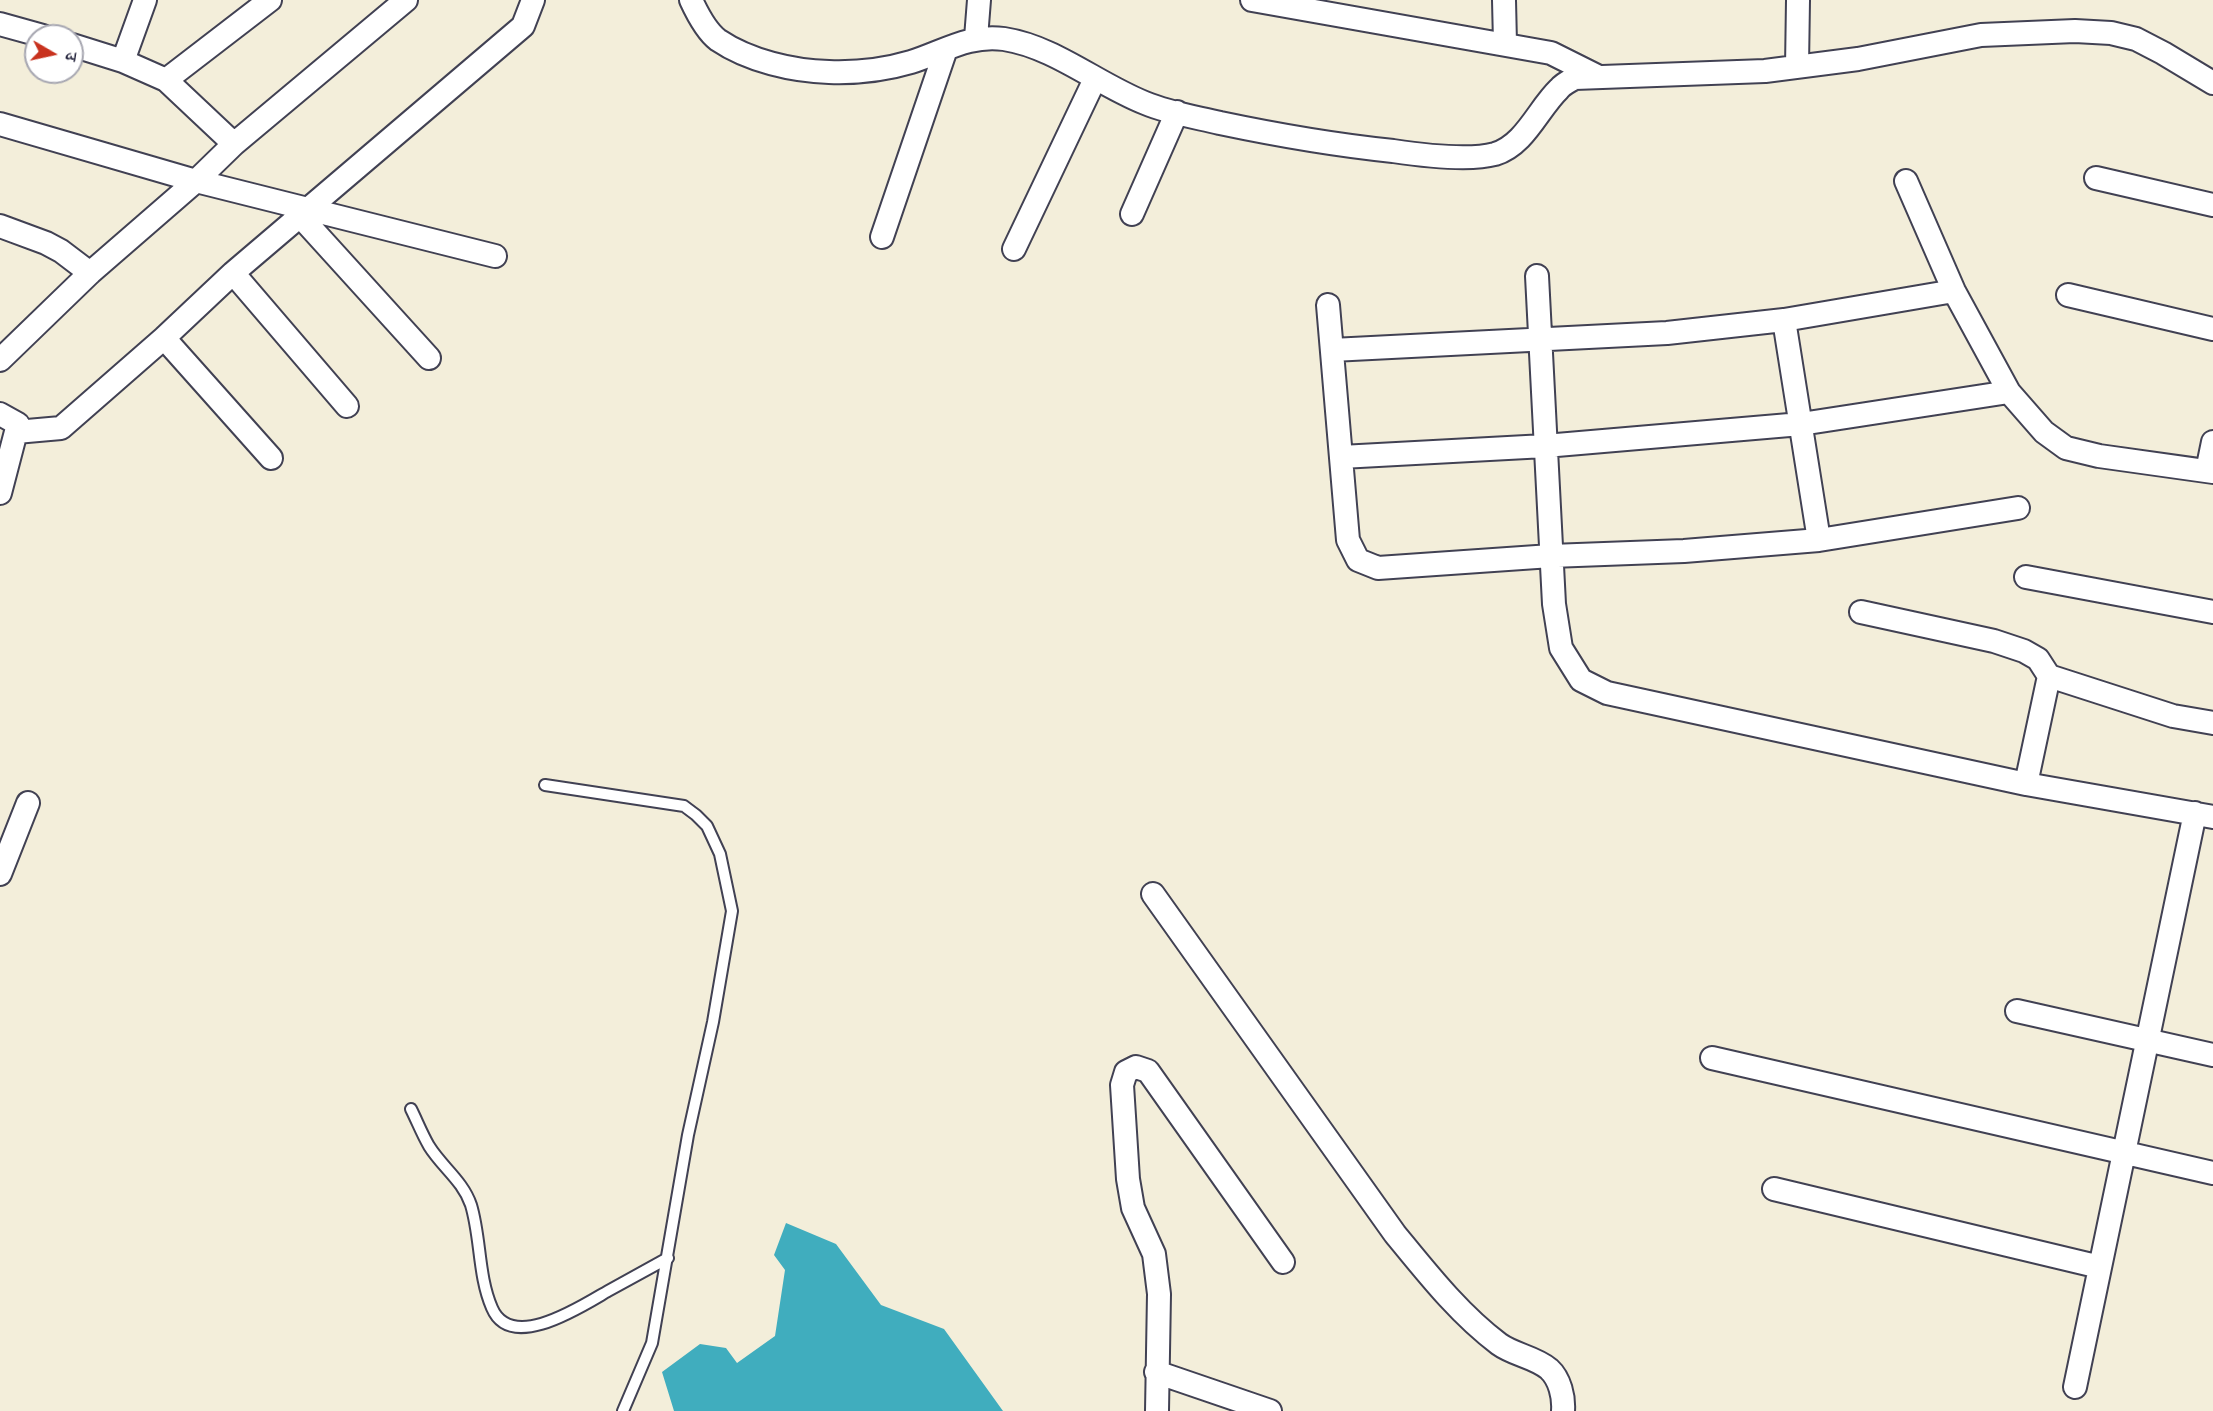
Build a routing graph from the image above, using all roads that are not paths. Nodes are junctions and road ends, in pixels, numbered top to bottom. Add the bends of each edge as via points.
1 (145, 0) edge
2 (270, 0) edge
3 (406, 0) edge
4 (533, 0) edge
5 (691, 0) edge
6 (979, 0) edge
7 (1252, 0) edge
8 (1504, 0) edge
9 (1798, 0) edge
10 (0, 24) edge
11 (24, 31) edge
12 (976, 38) junction
13 (1505, 43) junction
14 (84, 49) edge
15 (946, 49) junction
16 (123, 61) junction
17 (1797, 67) junction
18 (1597, 76) junction
19 (1095, 79) junction
20 (166, 80) junction
21 (2213, 83) edge
22 (1177, 112) junction
23 (0, 124) edge
24 (234, 144) junction
25 (2096, 178) dead end
26 (196, 181) junction
27 (1906, 181) dead end
28 (2213, 205) edge
29 (305, 213) junction
30 (1132, 214) dead end
31 (0, 226) edge
32 (882, 237) dead end
33 (1014, 249) dead end
34 (495, 256) dead end
35 (90, 273) junction
36 (233, 273) junction
37 (1537, 276) dead end
38 (1954, 291) junction
39 (2068, 295) dead end
40 (1328, 305) dead end
41 (1784, 320) junction
42 (2213, 328) edge
43 (164, 338) junction
44 (1541, 340) junction
45 (1332, 350) junction
46 (429, 358) dead end
47 (0, 360) edge
48 (2009, 392) junction
49 (347, 406) dead end
50 (0, 414) edge
51 (1801, 424) junction
52 (16, 432) junction
53 (2213, 442) edge
54 (1545, 446) junction
55 (1341, 457) junction
56 (271, 458) dead end
57 (2210, 472) edge
58 (0, 493) edge
59 (2018, 508) dead end
60 (1819, 540) junction
61 (1551, 556) junction
62 (2026, 577) dead end
63 (1861, 612) dead end
64 (2213, 612) edge
65 (2049, 676) junction
66 (2213, 723) edge
67 (2026, 784) junction
68 (545, 785) dead end
69 (28, 803) dead end
70 (2204, 815) edge
71 (0, 874) edge
72 (1153, 894) dead end
73 (2017, 1011) dead end
74 (2147, 1040) junction
75 (2213, 1055) edge
76 (1712, 1058) dead end
77 (411, 1109) dead end
78 (2124, 1152) junction
79 (2213, 1173) edge
80 (1774, 1189) dead end
81 (668, 1258) junction
82 (1283, 1262) dead end
83 (2100, 1267) junction
84 (1156, 1372) junction
85 (2075, 1387) dead end
86 (623, 1411) edge
87 (1157, 1411) edge
88 (1270, 1411) edge
89 (1563, 1411) edge

1 - 16 street
2 - 20 street
3 - 24 street
4 - 29 street via 523,26
5 - 15 street via 716,39 738,51 801,71 876,70
6 - 12 street
7 - 13 street
8 - 13 street
9 - 17 street
10 - 11 street
12 - 15 street
12 - 19 street via 1034,46
13 - 18 street via 1551,52
14 - 16 street
15 - 32 street
16 - 20 street
17 - 18 street
17 - 21 street via 1981,35 2075,31 2136,39
18 - 22 street via 1575,78 1560,87 1511,146 1495,154 1431,156 1340,145
19 - 22 street via 1146,104
19 - 33 street
20 - 24 street
22 - 30 street
23 - 26 street
24 - 26 street
25 - 28 street
26 - 29 street
26 - 35 street
27 - 38 street
29 - 34 street
29 - 36 street
29 - 46 street
31 - 35 street via 46,243
35 - 47 street
36 - 43 street
36 - 49 street
37 - 44 street
38 - 41 street
38 - 48 street
39 - 42 street
40 - 45 street
41 - 44 street via 1667,333
41 - 51 street
43 - 52 street via 61,428
43 - 56 street
44 - 45 street
44 - 54 street
45 - 55 street
48 - 51 street
48 - 57 street via 2044,432 2066,448
50 - 52 street via 18,424
51 - 54 street
51 - 60 street
52 - 58 street
53 - 57 street
54 - 55 street
54 - 61 street
55 - 61 street via 1348,540 1358,560 1378,568
59 - 60 street
60 - 61 street
61 - 67 street via 1561,648 1581,680 1607,693
62 - 64 street
63 - 65 street via 2024,651 2038,659
65 - 66 street via 2173,716
65 - 67 street
67 - 70 street
68 - 81 lane via 684,806 706,826 720,854 732,911
69 - 71 street
70 - 74 street
72 - 89 street via 1395,1234 1473,1322 1507,1349 1549,1369 1564,1399
73 - 74 street
74 - 75 street
74 - 78 street
76 - 78 street
77 - 81 lane via 430,1148 459,1181 471,1204 486,1289 499,1319 514,1326 532,1326 561,1318
78 - 79 street
78 - 83 street
80 - 83 street
81 - 86 lane via 652,1343
82 - 84 street via 1148,1071 1136,1067 1126,1072 1122,1085 1128,1179 1133,1208 1154,1254 1159,1294
83 - 85 street
84 - 87 street
84 - 88 street

